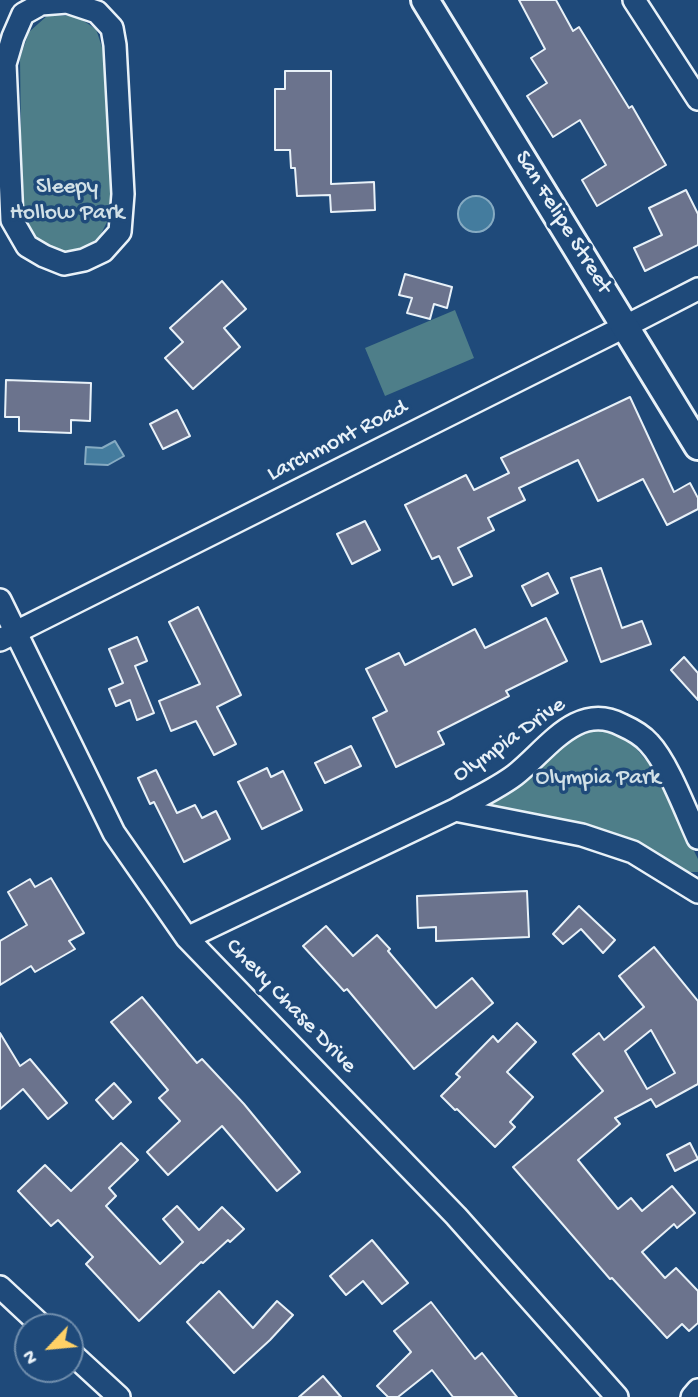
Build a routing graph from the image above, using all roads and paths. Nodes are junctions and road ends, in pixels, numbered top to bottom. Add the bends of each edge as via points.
1 (425, 0) edge
2 (634, 0) edge
3 (3, 97) edge
4 (698, 99) edge
5 (5, 167) edge
6 (698, 289) edge
7 (626, 326) junction
8 (698, 446) edge
9 (0, 600) edge
10 (8, 636) edge
11 (454, 810) junction
12 (698, 838) edge
13 (698, 892) edge
14 (187, 938) junction
15 (0, 1287) edge
16 (28, 1313) edge
17 (84, 1365) edge
18 (698, 1390) edge
19 (118, 1397) edge
20 (617, 1397) edge
21 (692, 1397) edge

1 - 7 main road, San Felipe Street
2 - 4 street
3 - 5 street
3 - 5 street via 5,64 23,15 41,4 67,2 97,12 112,28 123,194 120,232 103,251 84,260 64,264 44,256 27,246 12,220
6 - 7 street, Larchmont Road
7 - 8 main road, San Felipe Street
7 - 10 street, Larchmont Road
9 - 10 street, Chevy Chase Drive
10 - 14 street, Chevy Chase Drive via 114,833
11 - 12 street, Olympia Drive via 515,775 578,722 594,717 612,719 649,743 666,768
11 - 13 street, Olympia Drive via 607,843 633,852
11 - 14 street, Olympia Drive
14 - 20 street, Chevy Chase Drive via 456,1216
15 - 16 street
17 - 19 street
18 - 21 street

